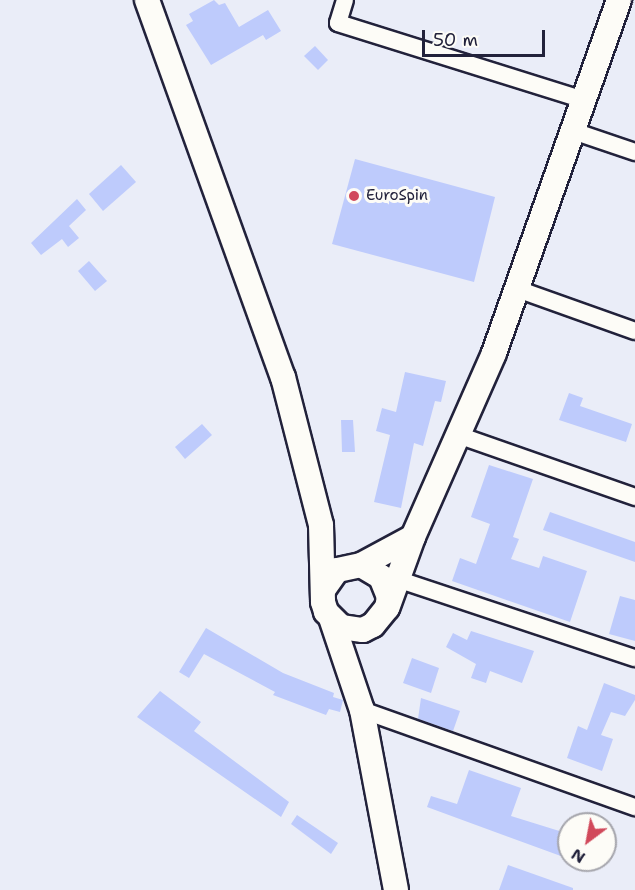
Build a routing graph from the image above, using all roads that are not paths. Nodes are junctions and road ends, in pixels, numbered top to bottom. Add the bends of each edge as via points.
1 (147, 0) edge
2 (345, 0) edge
3 (619, 0) edge
4 (580, 99) junction
5 (570, 130) junction
6 (635, 152) edge
7 (517, 289) junction
8 (635, 331) edge
9 (458, 435) junction
10 (635, 497) edge
11 (321, 525) junction
12 (413, 537) junction
13 (362, 568) junction
14 (400, 579) junction
15 (323, 590) junction
16 (380, 617) junction
17 (332, 621) junction
18 (635, 658) edge
19 (352, 676) junction
20 (362, 710) junction
21 (635, 807) edge
22 (396, 890) edge

1 - 11 main road via 283,377
2 - 4 street via 338,23
3 - 4 main road
4 - 5 main road
5 - 6 street
5 - 7 main road
7 - 8 street
7 - 9 main road
9 - 10 street
9 - 12 main road
11 - 13 main road
11 - 15 main road
12 - 13 main road
12 - 14 main road
13 - 14 street
13 - 15 main road via 332,574
13 - 16 main road via 386,586
14 - 16 main road
14 - 18 street
15 - 17 main road via 323,602
16 - 17 main road via 352,630
16 - 19 main road
17 - 19 main road
19 - 20 main road
20 - 21 street
20 - 22 main road

